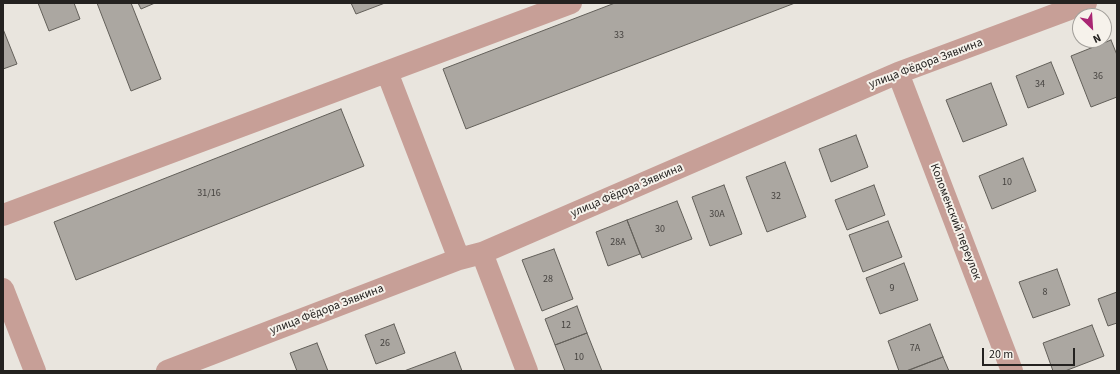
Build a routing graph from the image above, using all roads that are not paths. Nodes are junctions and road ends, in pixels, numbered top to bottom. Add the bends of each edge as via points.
1 (571, 3) edge
2 (1086, 3) edge
3 (387, 72) junction
4 (898, 73) junction
5 (3, 215) edge
6 (482, 253) junction
7 (459, 259) junction
8 (3, 289) edge
9 (35, 371) edge
10 (167, 371) edge
11 (527, 371) edge
12 (1012, 371) edge

1 - 3 street
2 - 4 street, улица Фёдора Зявкина
3 - 5 street
3 - 7 street
4 - 6 street, улица Фёдора Зявкина
4 - 12 street, Коломенский переулок
6 - 7 street, улица Фёдора Зявкина
6 - 11 street
7 - 10 street, улица Фёдора Зявкина
8 - 9 street

